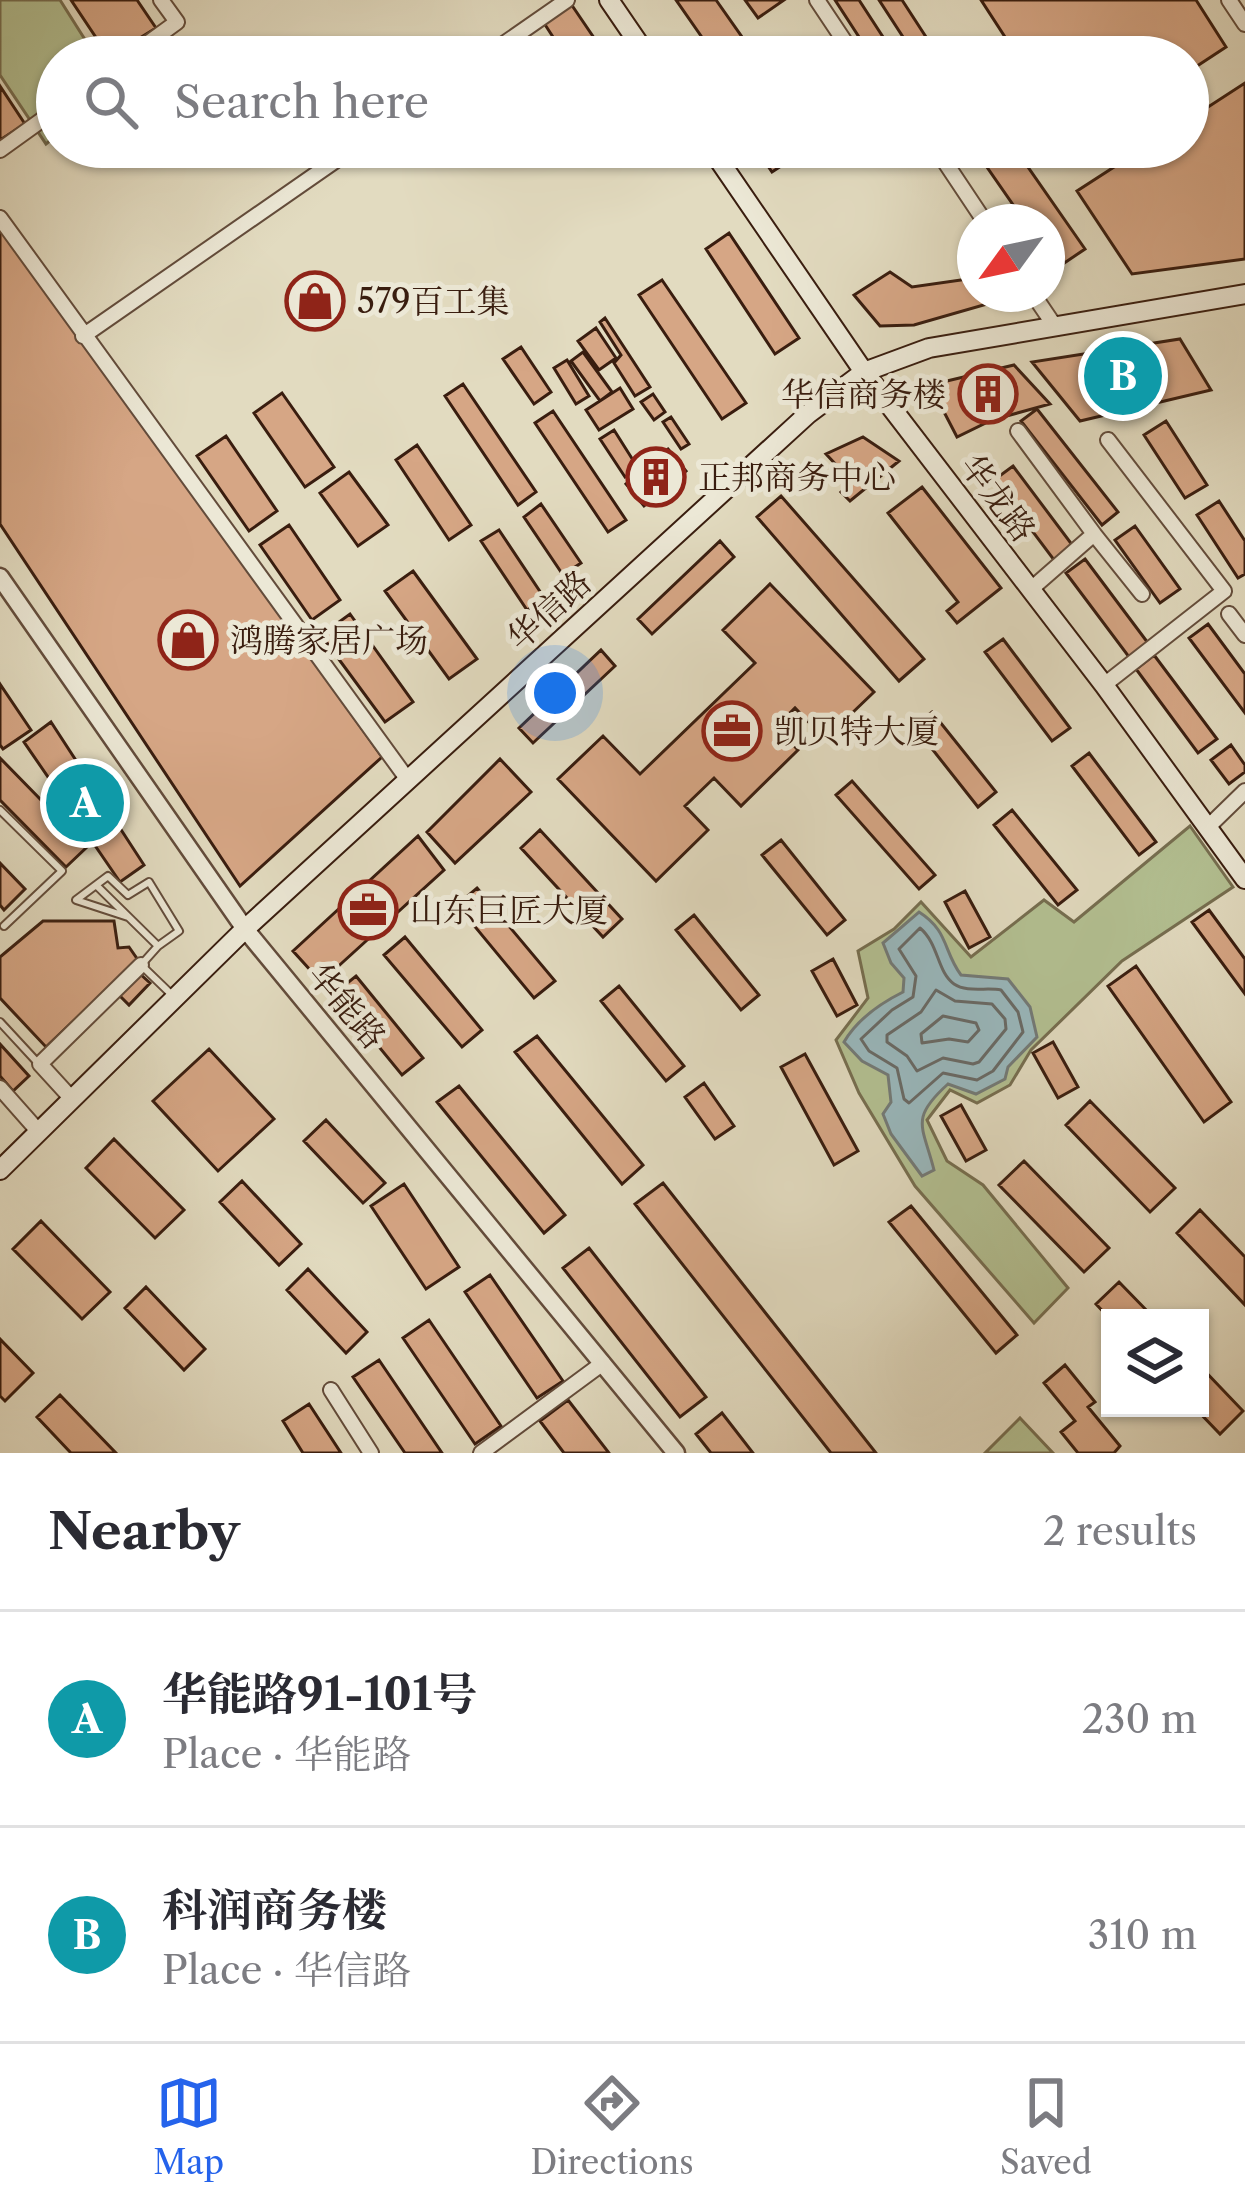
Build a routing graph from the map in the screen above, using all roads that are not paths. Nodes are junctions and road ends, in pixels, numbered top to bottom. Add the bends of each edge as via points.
1 (161, 0) edge
2 (567, 0) edge
3 (609, 0) edge
4 (817, 0) edge
5 (1228, 0) edge
6 (1245, 24) edge
7 (158, 36) edge
8 (515, 36) edge
9 (634, 36) edge
10 (841, 36) edge
11 (36, 124) edge
12 (0, 150) edge
13 (325, 168) edge
14 (724, 168) edge
15 (949, 168) edge
16 (973, 204) edge
17 (0, 218) edge
18 (1245, 294) edge
19 (1045, 312) edge
20 (1056, 328) junction
21 (82, 336) junction
22 (864, 372) junction
23 (1018, 431) dead end
24 (1108, 440) dead end
25 (1094, 534) junction
26 (0, 577) edge
27 (1030, 590) junction
28 (1142, 594) dead end
29 (1229, 614) dead end
30 (1245, 635) edge
31 (1104, 686) junction
32 (408, 780) junction
33 (1245, 791) edge
34 (0, 810) edge
35 (1207, 828) junction
36 (1245, 879) edge
37 (96, 885) junction
38 (128, 917) junction
39 (1, 926) edge
40 (245, 929) junction
41 (158, 946) junction
42 (141, 965) junction
43 (175, 998) junction
44 (0, 1022) edge
45 (40, 1064) junction
46 (0, 1088) edge
47 (72, 1099) junction
48 (39, 1132) junction
49 (0, 1170) edge
50 (603, 1363) junction
51 (331, 1390) dead end
52 (371, 1453) edge
53 (482, 1453) edge
54 (676, 1453) edge

1 - 7 street via 177,22
2 - 8 street
3 - 9 main road
4 - 10 street
5 - 6 street
11 - 12 street
13 - 21 street
14 - 22 main road, 华龙路
15 - 16 street
17 - 21 street
18 - 20 main road, 华信路
19 - 20 street
20 - 22 main road, 华信路 via 929,348
21 - 32 street
22 - 27 main road, 华龙路
22 - 32 main road, 华信路 via 808,414
23 - 25 street
24 - 31 street via 1224,592
25 - 27 street
25 - 28 street
26 - 40 street, 华能路
27 - 31 main road, 华龙路
29 - 30 street
31 - 35 main road, 华龙路
32 - 40 main road, 华信路
33 - 35 street
34 - 39 lane via 62,871
35 - 36 main road, 华龙路
37 - 38 lane
37 - 38 lane via 76,900
37 - 41 lane via 108,876 128,895 149,882 179,931
38 - 41 lane
40 - 43 main road, 华信路
40 - 50 street, 华能路
41 - 42 lane
42 - 43 lane
42 - 45 street
43 - 47 main road, 华信路
44 - 45 lane
45 - 47 street
46 - 48 street
47 - 48 main road, 华信路
48 - 49 main road, 华信路
50 - 53 street
50 - 54 street, 华能路
51 - 52 street

